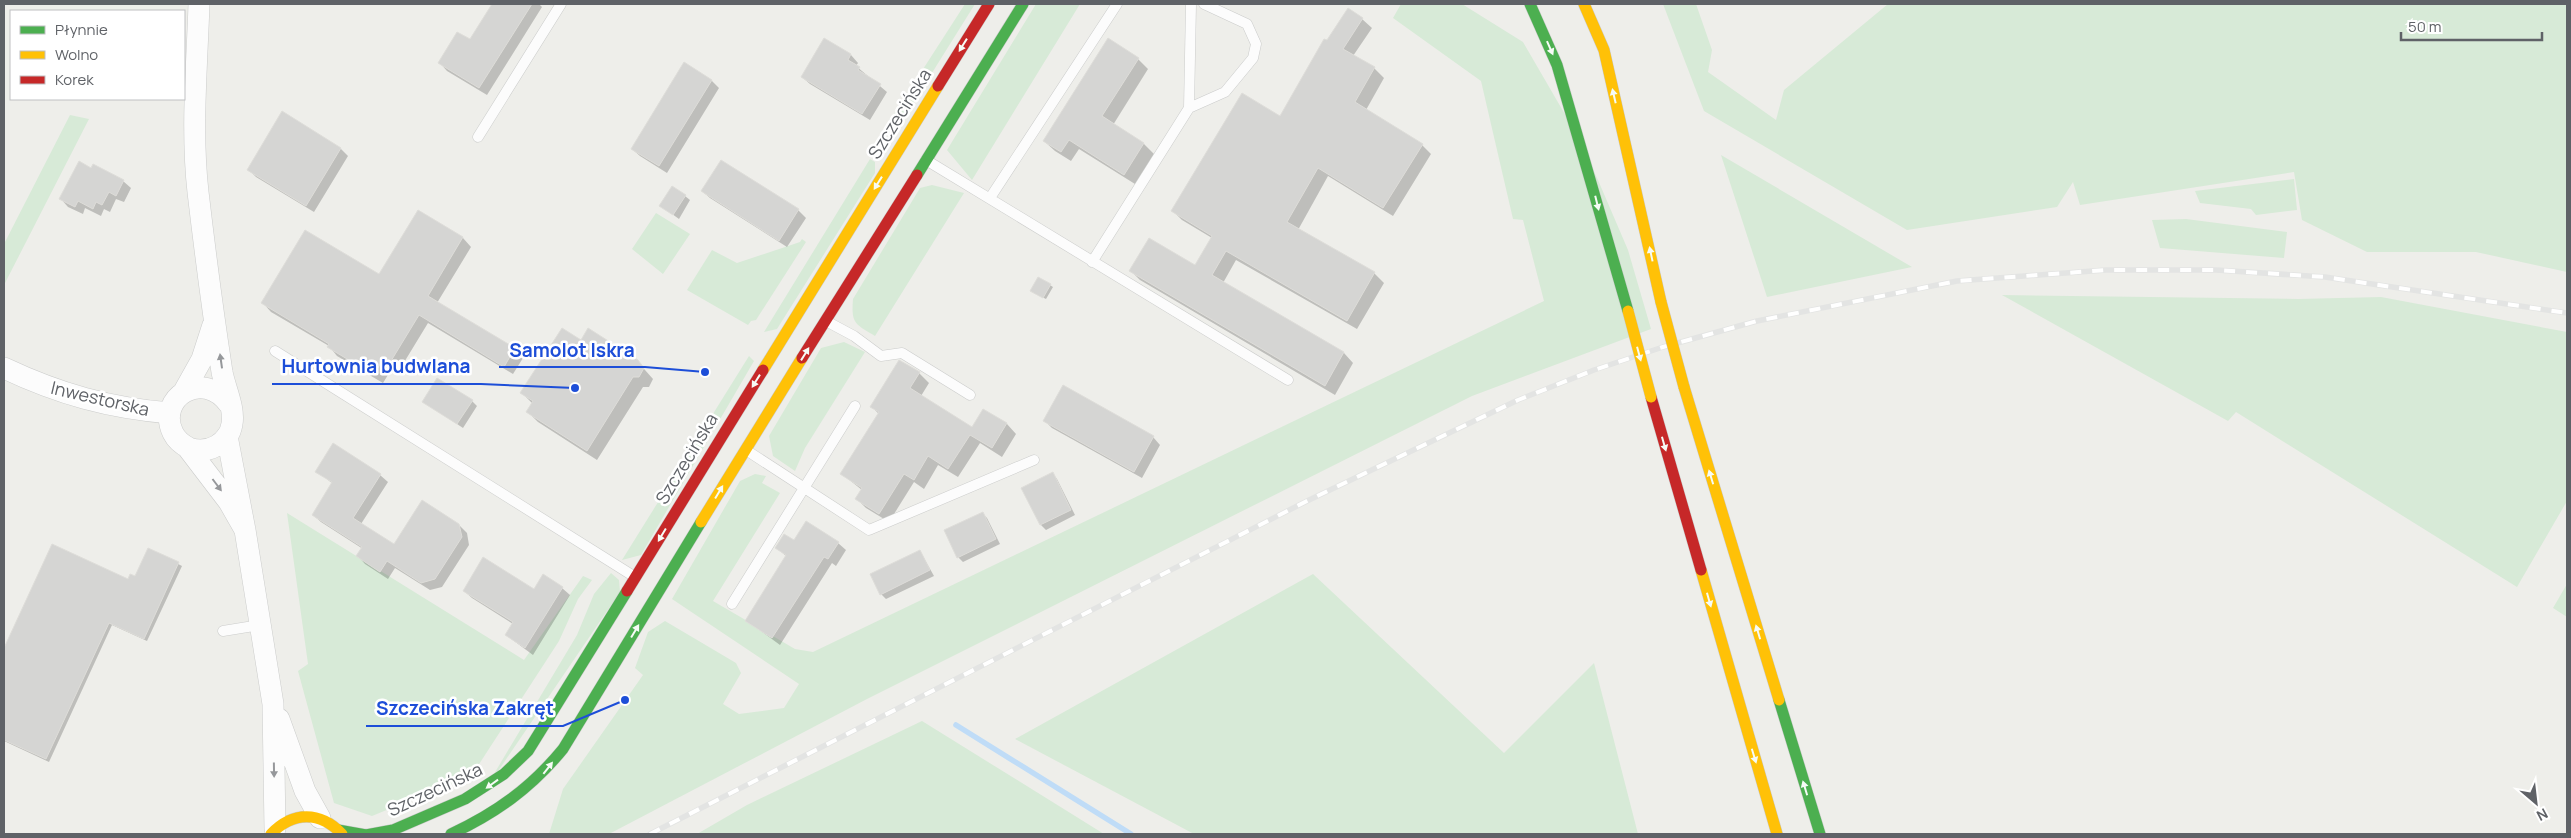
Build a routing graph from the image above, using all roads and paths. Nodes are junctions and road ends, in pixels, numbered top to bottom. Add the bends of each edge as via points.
1 (199, 4) edge
2 (561, 4) edge
3 (989, 4) edge
4 (1022, 4) edge
5 (1117, 4) edge
6 (1191, 4) edge
7 (1204, 4) edge
8 (1530, 4) edge
9 (1584, 4) edge
10 (1188, 108) junction
11 (478, 137) dead end
12 (925, 159) junction
13 (990, 198) junction
14 (1092, 262) junction
15 (215, 317) junction
16 (826, 321) junction
17 (274, 351) dead end
18 (4, 368) edge
19 (1288, 380) dead end
20 (183, 393) junction
21 (970, 395) dead end
22 (229, 404) junction
23 (855, 406) dead end
24 (170, 413) junction
25 (227, 436) junction
26 (187, 447) junction
27 (745, 450) junction
28 (1034, 460) dead end
29 (805, 487) junction
30 (244, 530) junction
31 (636, 578) junction
32 (732, 604) dead end
33 (260, 625) junction
34 (223, 631) dead end
35 (273, 704) junction
36 (320, 818) junction
37 (273, 831) edge
38 (340, 832) edge
39 (451, 834) edge
40 (1777, 834) edge
41 (1820, 834) edge

1 - 15 street via 195,151
2 - 11 lane
3 -> 31 main road, Szczecińska
4 - 12 main road
5 - 13 lane
6 - 10 lane
7 - 10 lane via 1247,24 1256,44 1253,58 1225,92
8 -> 40 main road, bridge via 1557,65
41 -> 9 main road, bridge via 1684,386 1661,302 1604,50
10 - 14 lane
12 - 13 lane
12 - 16 main road
13 - 14 lane
14 - 19 lane
15 - 20 street via 202,359
22 -> 15 street
16 - 21 lane via 881,356 902,353
27 -> 16 main road
17 - 31 lane
18 - 24 street, Inwestorska via 46,388 92,401
20 - 22 street via 207,387 216,390
20 - 24 street
22 - 25 street via 233,422
23 - 29 lane
24 - 26 street via 173,432
25 - 26 street via 217,446 208,449
25 - 30 street
26 -> 30 street via 230,502
27 - 29 lane
39 -> 27 main road via 504,808 541,777 563,749
28 - 29 lane via 869,530
29 - 32 lane
30 - 33 street
31 -> 38 main road, Szczecińska via 528,751 502,777 482,791 393,830 376,834
33 - 34 lane
33 - 35 street
35 - 36 street via 305,791
35 -> 37 street
36 - 37 main road via 296,817
36 - 38 main road

